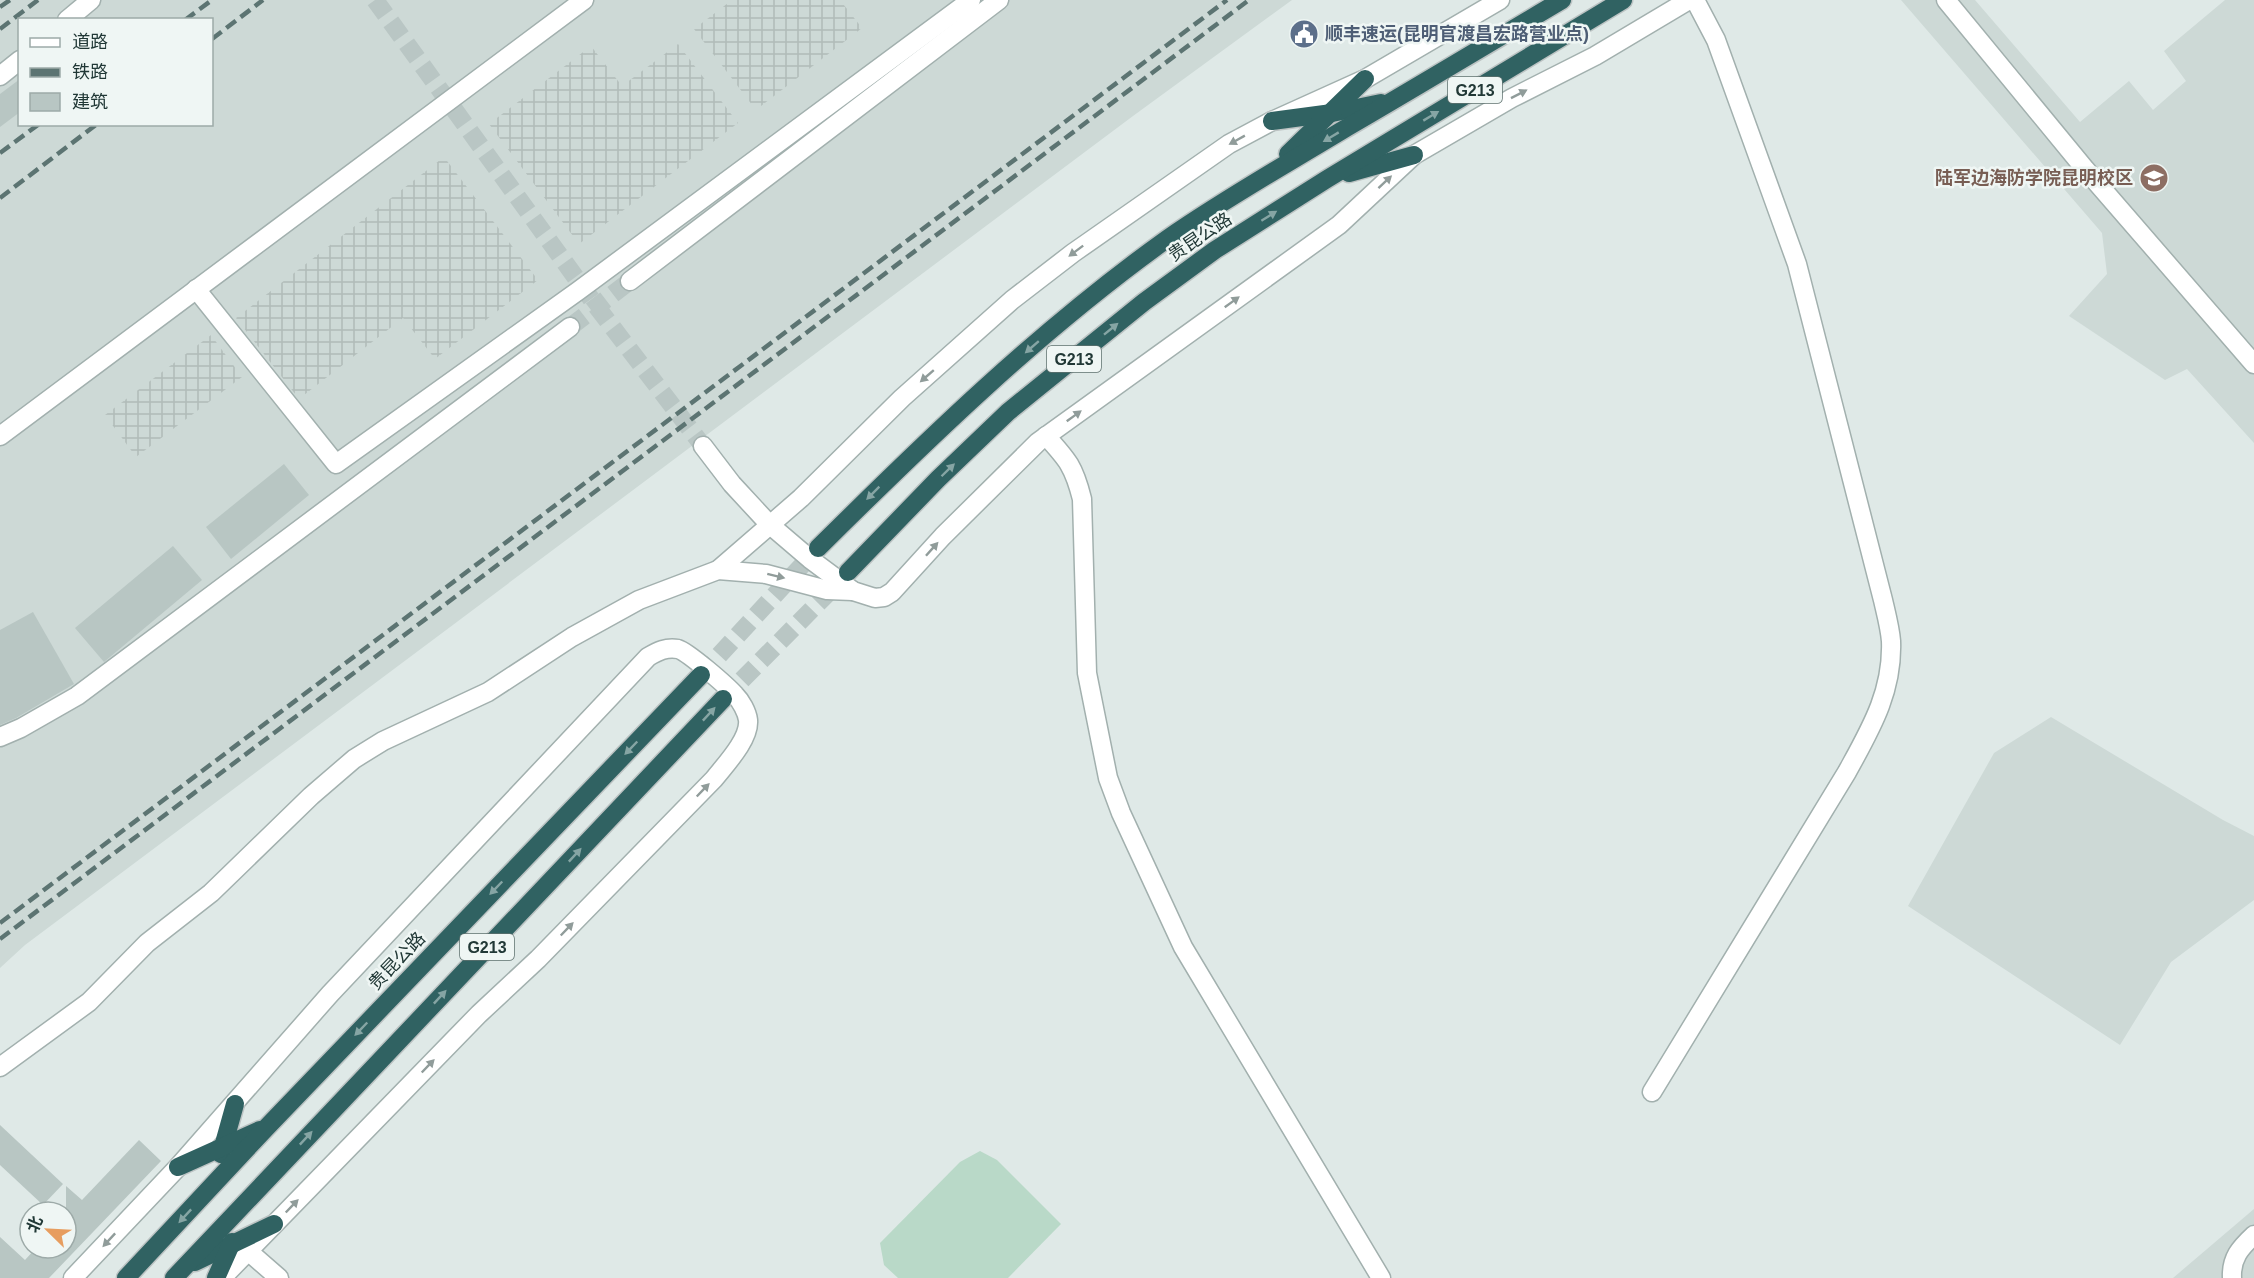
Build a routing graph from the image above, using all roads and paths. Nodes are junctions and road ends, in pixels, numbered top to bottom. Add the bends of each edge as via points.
1 (91, 0) edge
2 (584, 0) edge
3 (971, 0) edge
4 (999, 0) edge
5 (1500, 0) edge
6 (1562, 0) edge
7 (1623, 0) edge
8 (1689, 0) edge
9 (1695, 0) edge
10 (1946, 0) edge
11 (69, 18) edge
12 (18, 62) edge
13 (0, 76) edge
14 (1365, 79) junction
15 (1394, 100) junction
16 (1332, 113) junction
17 (1272, 121) junction
18 (1414, 154) junction
19 (1265, 176) junction
20 (1327, 179) junction
21 (630, 281) tunnel mouth
22 (196, 289) junction
23 (570, 327) tunnel mouth
24 (2254, 364) edge
25 (0, 436) edge
26 (1046, 436) junction
27 (703, 446) tunnel mouth
28 (337, 464) junction
29 (356, 488) junction
30 (769, 524) junction
31 (818, 548) tunnel mouth
32 (718, 570) junction
33 (848, 572) tunnel mouth
34 (853, 591) junction
35 (701, 675) tunnel mouth
36 (723, 699) tunnel mouth
37 (0, 737) edge
38 (0, 1067) edge
39 (1652, 1092) dead end
40 (235, 1104) junction
41 (267, 1127) junction
42 (223, 1147) junction
43 (178, 1167) junction
44 (211, 1189) junction
45 (252, 1196) junction
46 (274, 1224) junction
47 (2254, 1235) edge
48 (231, 1245) junction
49 (248, 1251) junction
50 (179, 1272) edge
51 (73, 1278) edge
52 (126, 1278) edge
53 (216, 1278) edge
54 (222, 1278) edge
55 (279, 1278) edge
56 (1381, 1278) edge
57 (2232, 1278) edge

1 - 11 street
2 - 22 street
3 - 28 street
4 - 21 street
5 - 14 street
6 - 15 highway, 贵昆公路 / G213
20 -> 7 highway, 贵昆公路 / G213
18 -> 8 street
9 - 39 street via 1716,40 1797,264 1883,600 1891,640 1890,675 1876,720
10 - 24 street via 2085,169
12 - 13 street
14 - 16 highway
14 - 17 street
15 - 16 highway
15 -> 19 highway, 贵昆公路 / G213
16 - 17 highway
16 - 19 highway
17 -> 30 street via 1229,144 1135,208 1012,300
18 - 20 highway
26 -> 18 street via 1339,225
19 -> 31 highway, 贵昆公路 / G213 via 1167,239 1050,331 985,387
33 -> 20 highway, 贵昆公路 / G213 via 1008,412 1170,282
22 - 25 street
22 - 28 street
23 - 29 street
34 -> 26 street via 875,598 892,592 943,536
26 - 56 street via 1068,459 1082,499 1087,673 1108,778 1121,813 1183,947
27 - 30 street
28 - 29 street
29 - 37 street via 77,696
30 - 32 street
30 - 34 street
32 -> 34 street via 766,574 826,591
32 - 38 street via 639,600 572,637 488,692 383,741 354,759 211,893 147,943 89,1002
35 -> 41 highway, 贵昆公路 / G213
45 -> 36 highway, G213
40 - 42 highway
40 - 43 street
46 -> 40 street via 714,779 745,736 748,721 736,696 680,650 662,649 648,657 330,994
41 - 42 highway
41 - 44 highway, 贵昆公路 / G213
42 - 43 highway
42 - 44 highway
43 -> 51 street
44 -> 52 highway, 贵昆公路 / G213
45 - 48 highway
45 - 50 highway, G213
46 - 48 highway
46 - 49 street
47 - 57 street via 2239,1249 2231,1266
48 - 50 highway
48 - 53 highway
49 - 54 street
49 - 55 street

